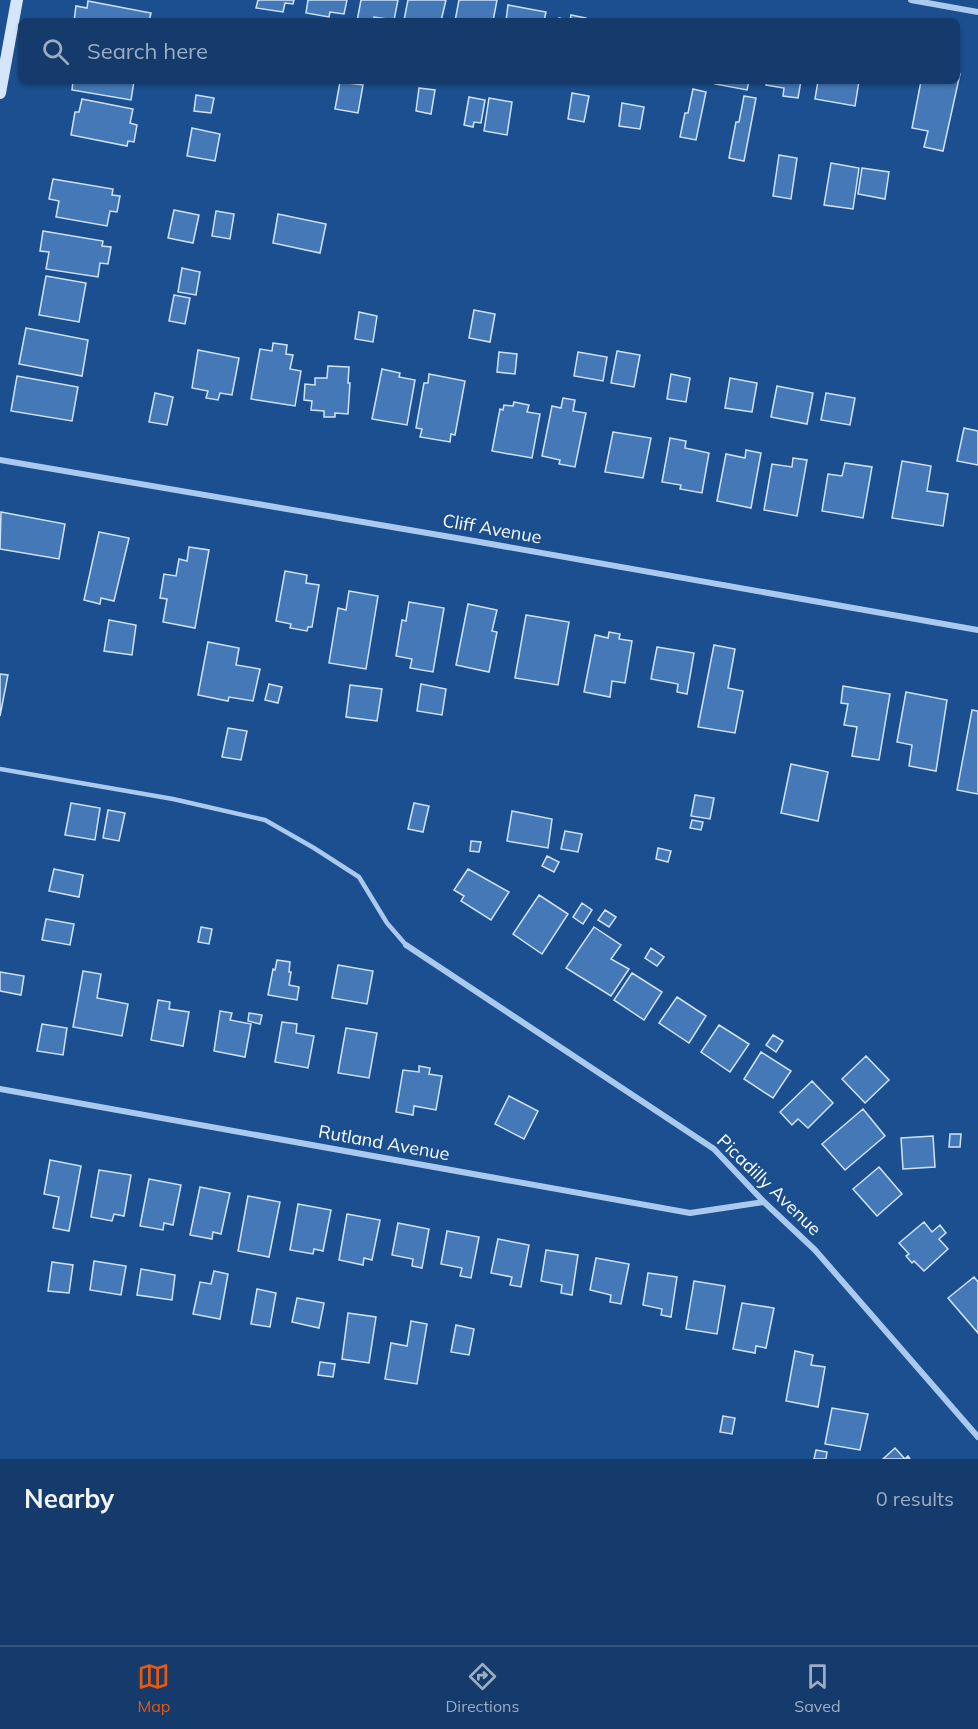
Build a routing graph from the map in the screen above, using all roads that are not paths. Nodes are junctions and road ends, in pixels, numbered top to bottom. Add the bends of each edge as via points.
1 (16, 0) edge
2 (911, 0) edge
3 (978, 12) edge
4 (0, 93) edge
5 (0, 460) edge
6 (978, 630) edge
7 (0, 769) edge
8 (406, 945) joint
9 (0, 1089) edge
10 (764, 1202) junction
11 (978, 1437) edge

1 - 4 street
2 - 3 street
5 - 6 street, Cliff Avenue
7 - 8 lane via 265,820 359,877 387,923
8 - 10 street, Picadilly Avenue via 714,1149
9 - 10 street, Rutland Avenue via 690,1214
10 - 11 street, Picadilly Avenue via 815,1250

